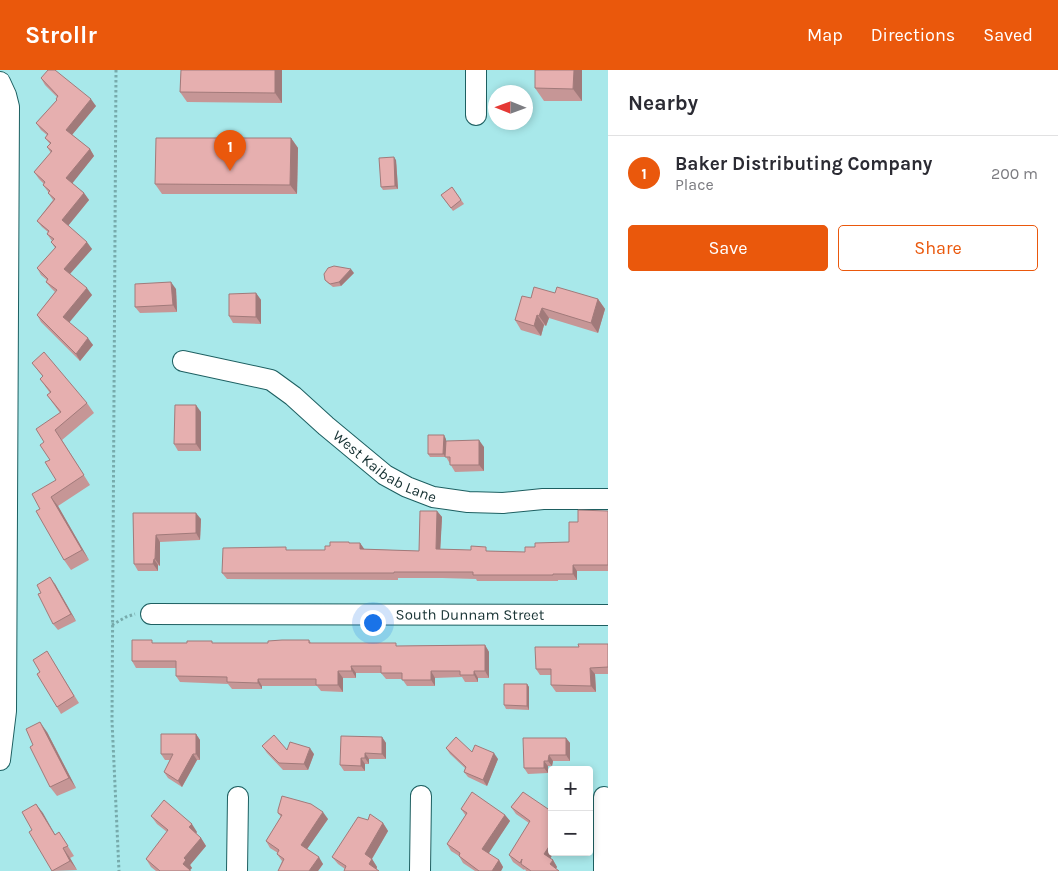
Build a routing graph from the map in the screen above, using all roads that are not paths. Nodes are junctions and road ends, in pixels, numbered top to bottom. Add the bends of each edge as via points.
1 (476, 70) edge
2 (0, 82) edge
3 (476, 115) dead end
4 (183, 361) dead end
5 (608, 499) edge
6 (151, 614) road end
7 (608, 615) edge
8 (0, 760) edge
9 (421, 796) dead end
10 (238, 797) dead end
11 (604, 798) dead end
12 (237, 871) edge
13 (420, 871) edge
14 (604, 871) edge

1 - 3 street
2 - 8 street via 9,107 6,711
4 - 5 street, West Kaibab Lane via 271,380 384,475 433,497 503,503
6 - 7 street, South Dunnam Street
9 - 13 street
10 - 12 street
11 - 14 street

